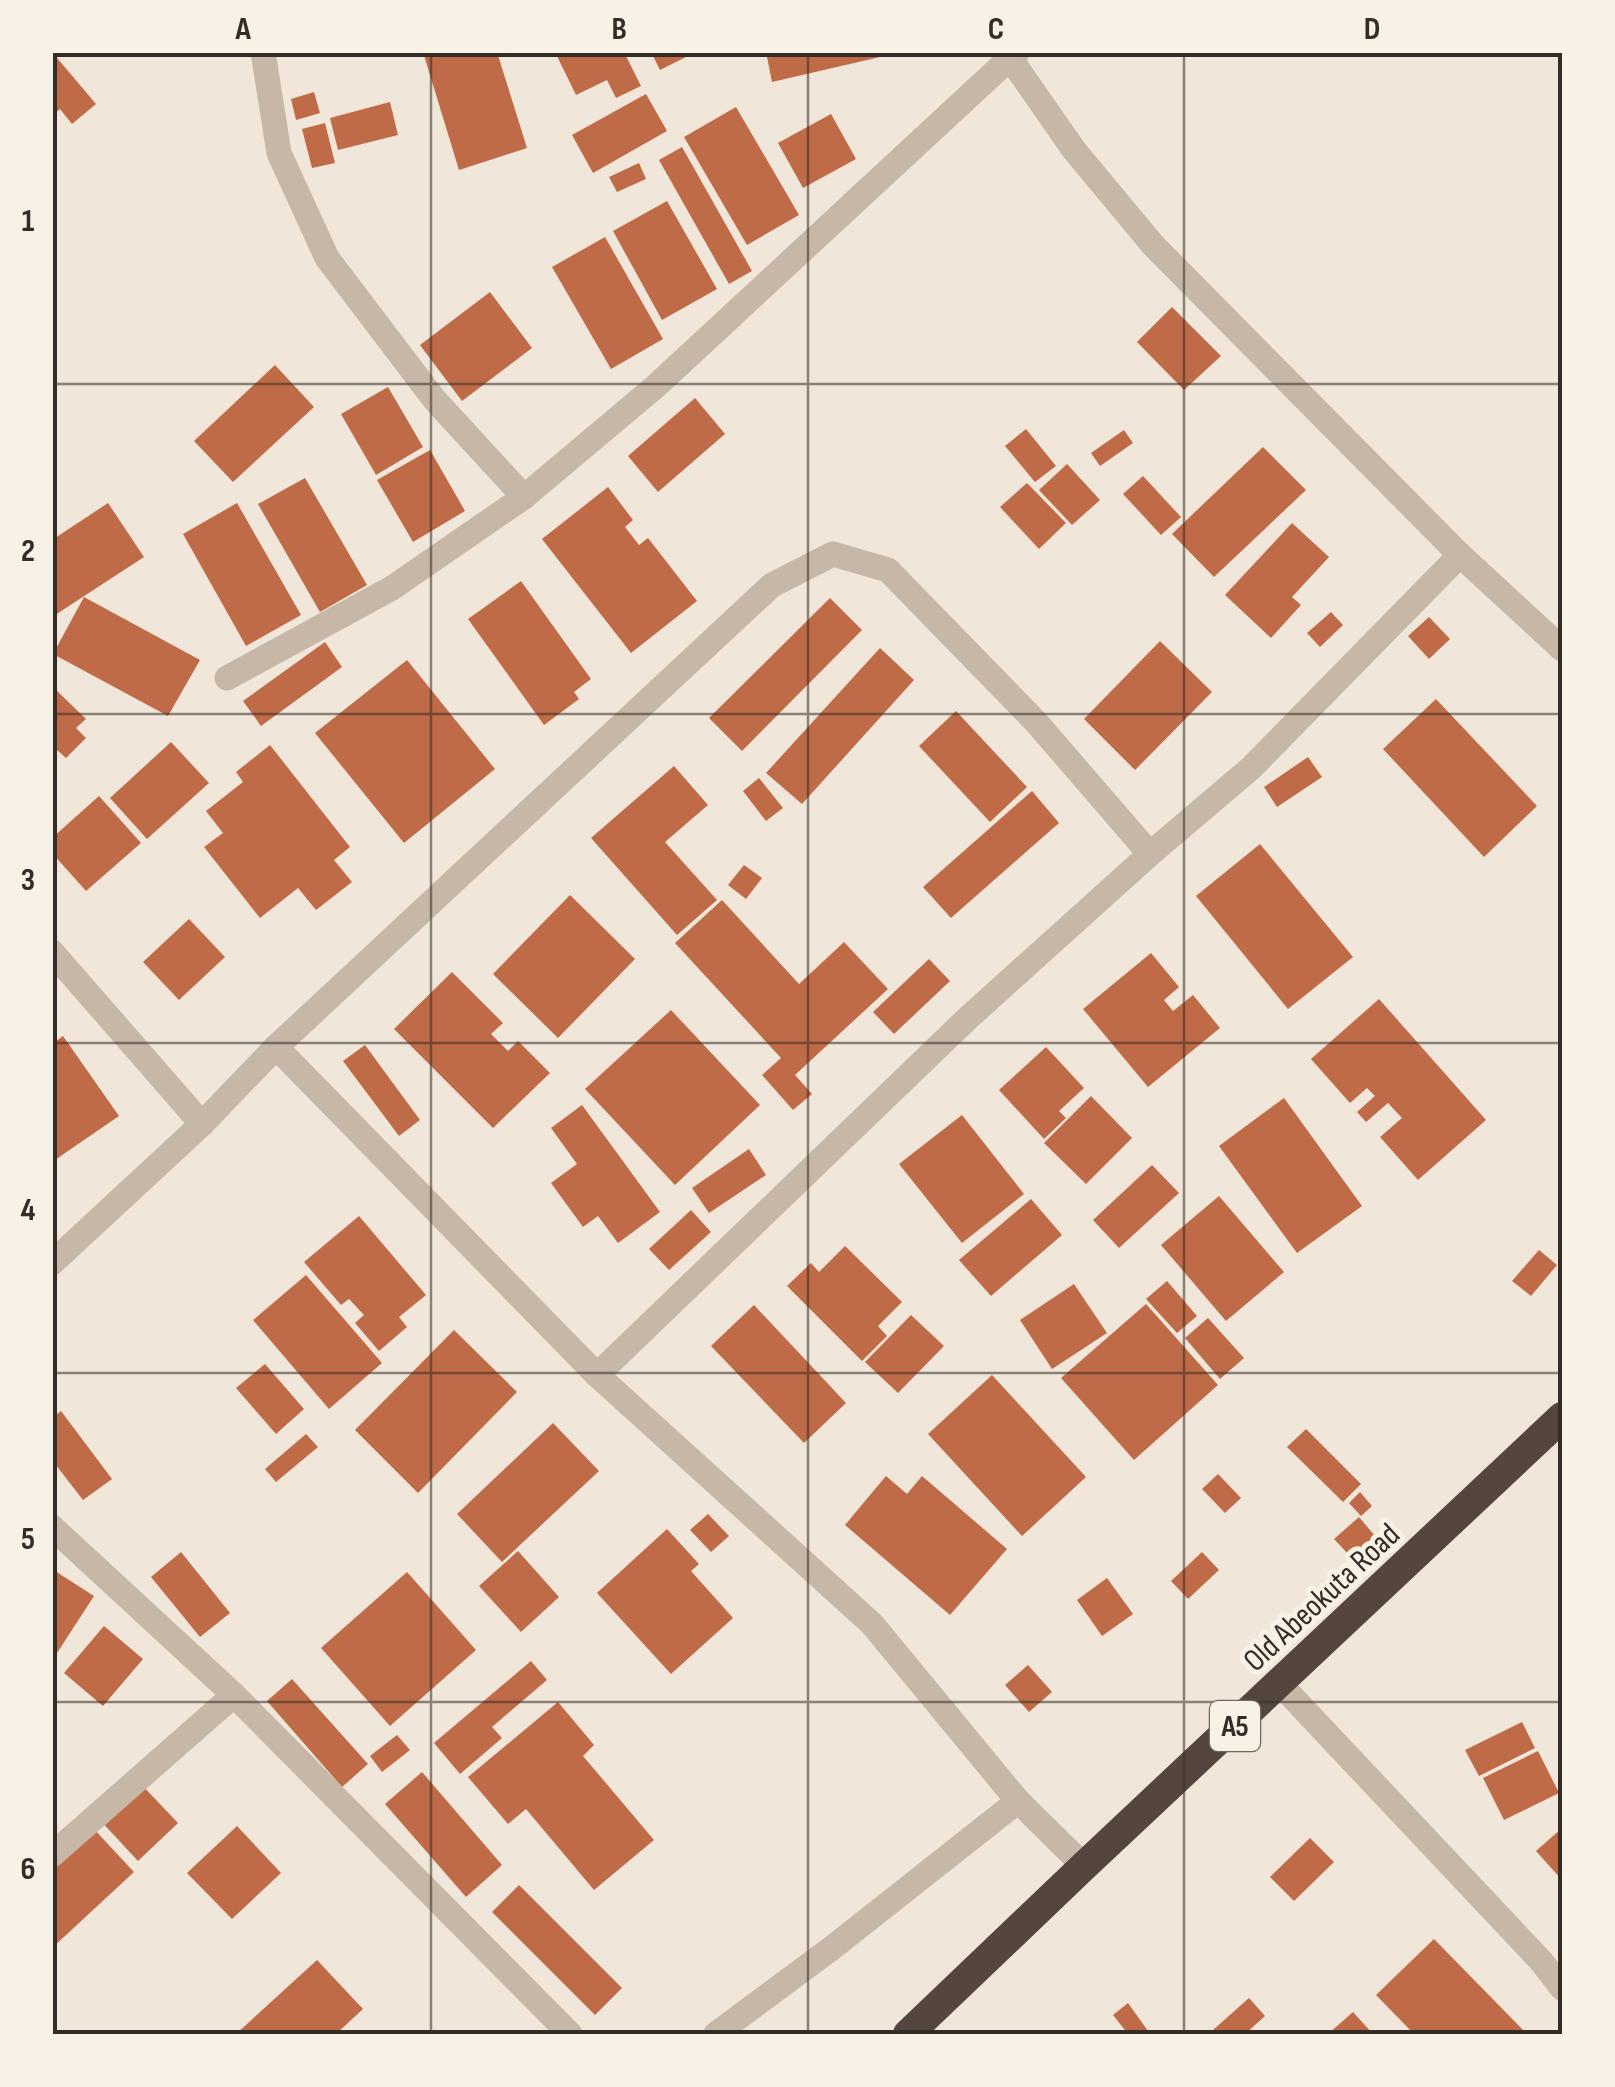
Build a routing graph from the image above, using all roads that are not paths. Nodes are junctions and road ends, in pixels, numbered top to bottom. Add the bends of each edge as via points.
1 (263, 52) edge
2 (1011, 54) edge
3 (524, 496) junction
4 (1460, 554) junction
5 (1562, 649) edge
6 (228, 678) dead end
7 (1150, 854) junction
8 (52, 952) edge
9 (276, 1047) junction
10 (202, 1124) junction
11 (52, 1262) edge
12 (597, 1376) junction
13 (1558, 1429) edge
14 (52, 1528) edge
15 (1280, 1684) junction
16 (234, 1695) junction
17 (1018, 1801) junction
18 (52, 1855) edge
19 (1084, 1866) junction
20 (1562, 1988) edge
21 (570, 2034) edge
22 (716, 2034) edge
23 (908, 2034) edge

1 - 3 street via 279,153 327,258 434,399
2 - 3 street via 656,386
2 - 4 street via 1074,150 1153,245
3 - 6 street via 392,588
4 - 5 street
4 - 7 street via 1251,768
7 - 9 street via 1036,722 888,570 834,554 772,585
7 - 12 street via 968,1018
8 - 10 street
9 - 10 street
9 - 12 street
10 - 11 street
12 - 17 street via 872,1624
13 - 15 highway, Old Abeokuta Road / A5
14 - 16 street
15 - 19 highway, Old Abeokuta Road / A5
15 - 20 street
16 - 18 street
16 - 21 street
17 - 19 street
17 - 22 street
19 - 23 highway, Old Abeokuta Road / A5

